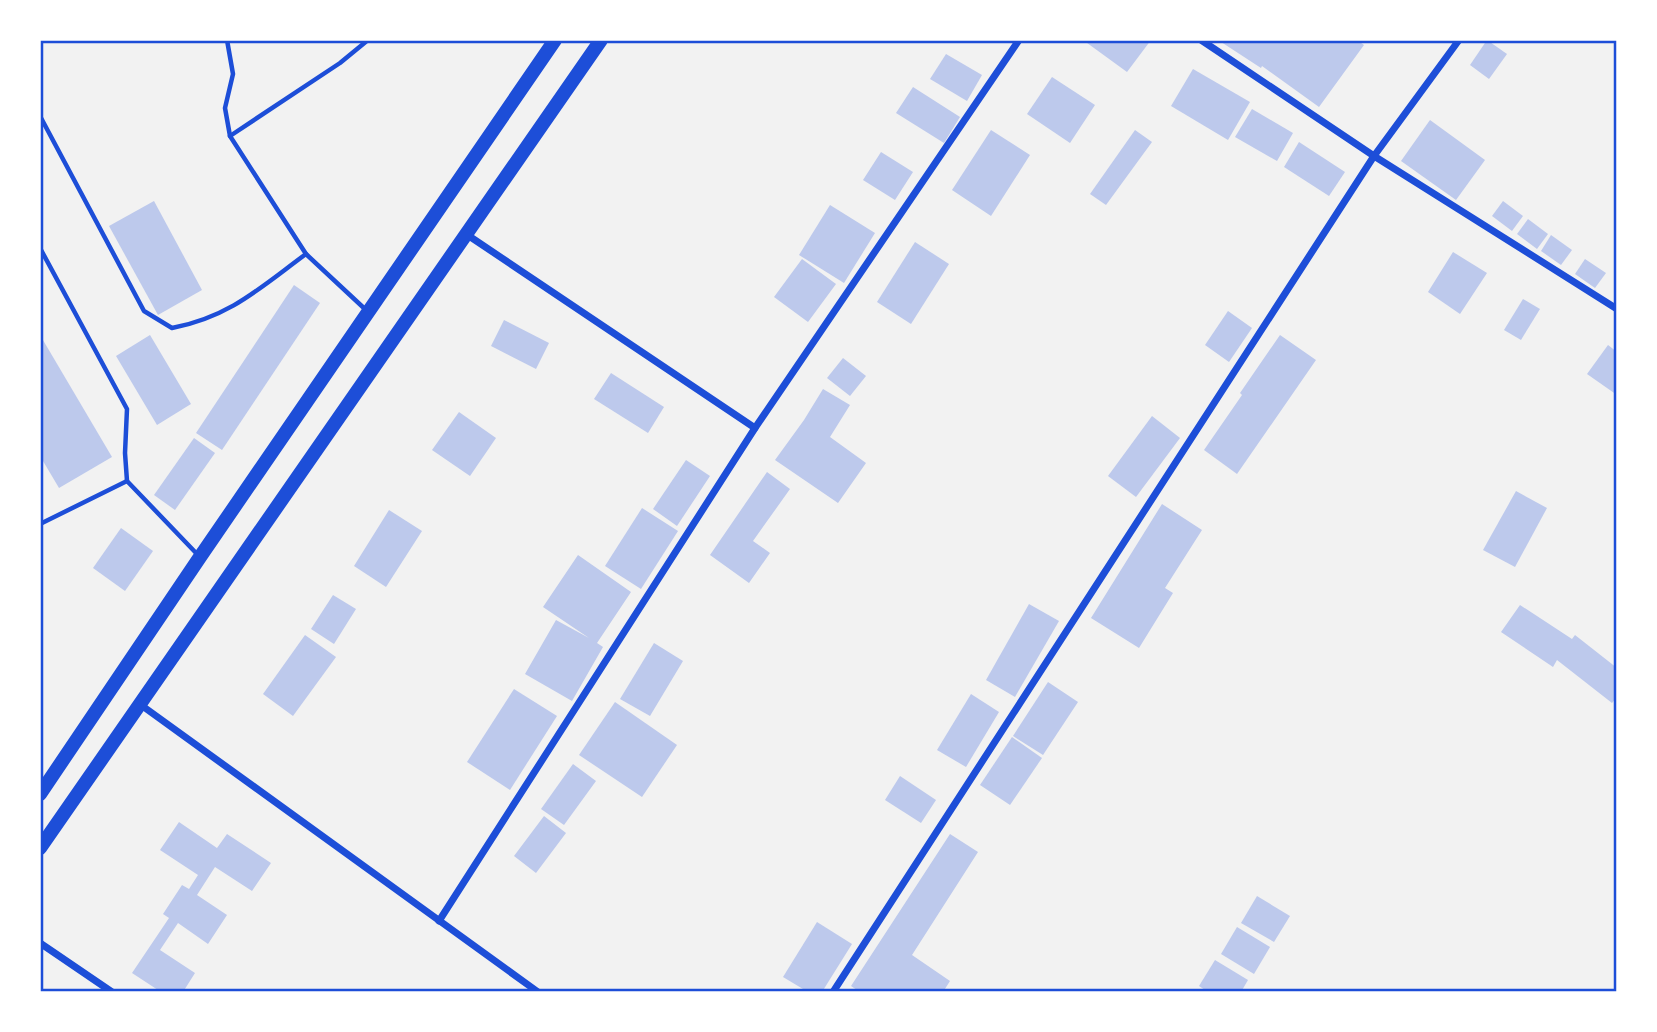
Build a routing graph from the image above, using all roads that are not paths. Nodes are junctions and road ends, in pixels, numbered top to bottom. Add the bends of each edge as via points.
1 (228, 40) edge
2 (368, 40) edge
3 (555, 40) edge
4 (601, 40) edge
5 (1018, 40) edge
6 (1201, 40) edge
7 (1459, 40) edge
8 (40, 116) edge
9 (230, 136) junction
10 (1374, 156) junction
11 (466, 234) junction
12 (40, 248) edge
13 (306, 254) junction
14 (1617, 309) edge
15 (370, 313) junction
16 (755, 429) junction
17 (127, 481) junction
18 (40, 524) edge
19 (200, 557) junction
20 (141, 705) junction
21 (40, 794) edge
22 (40, 848) edge
23 (439, 921) junction
24 (40, 943) edge
25 (112, 992) edge
26 (538, 992) edge
27 (833, 992) edge

1 - 9 lane via 233,74 225,108
2 - 9 lane
3 - 15 main road
4 - 11 main road
5 - 16 street
6 - 10 street
7 - 10 street
8 - 13 lane via 144,311 173,328 232,309
9 - 13 lane
10 - 14 street
10 - 27 street
11 - 16 street
11 - 20 main road
12 - 17 lane via 127,409
13 - 15 lane
15 - 19 main road
16 - 23 street
17 - 18 lane
17 - 19 lane
19 - 21 main road
20 - 22 main road
20 - 23 street
23 - 26 street
24 - 25 street

